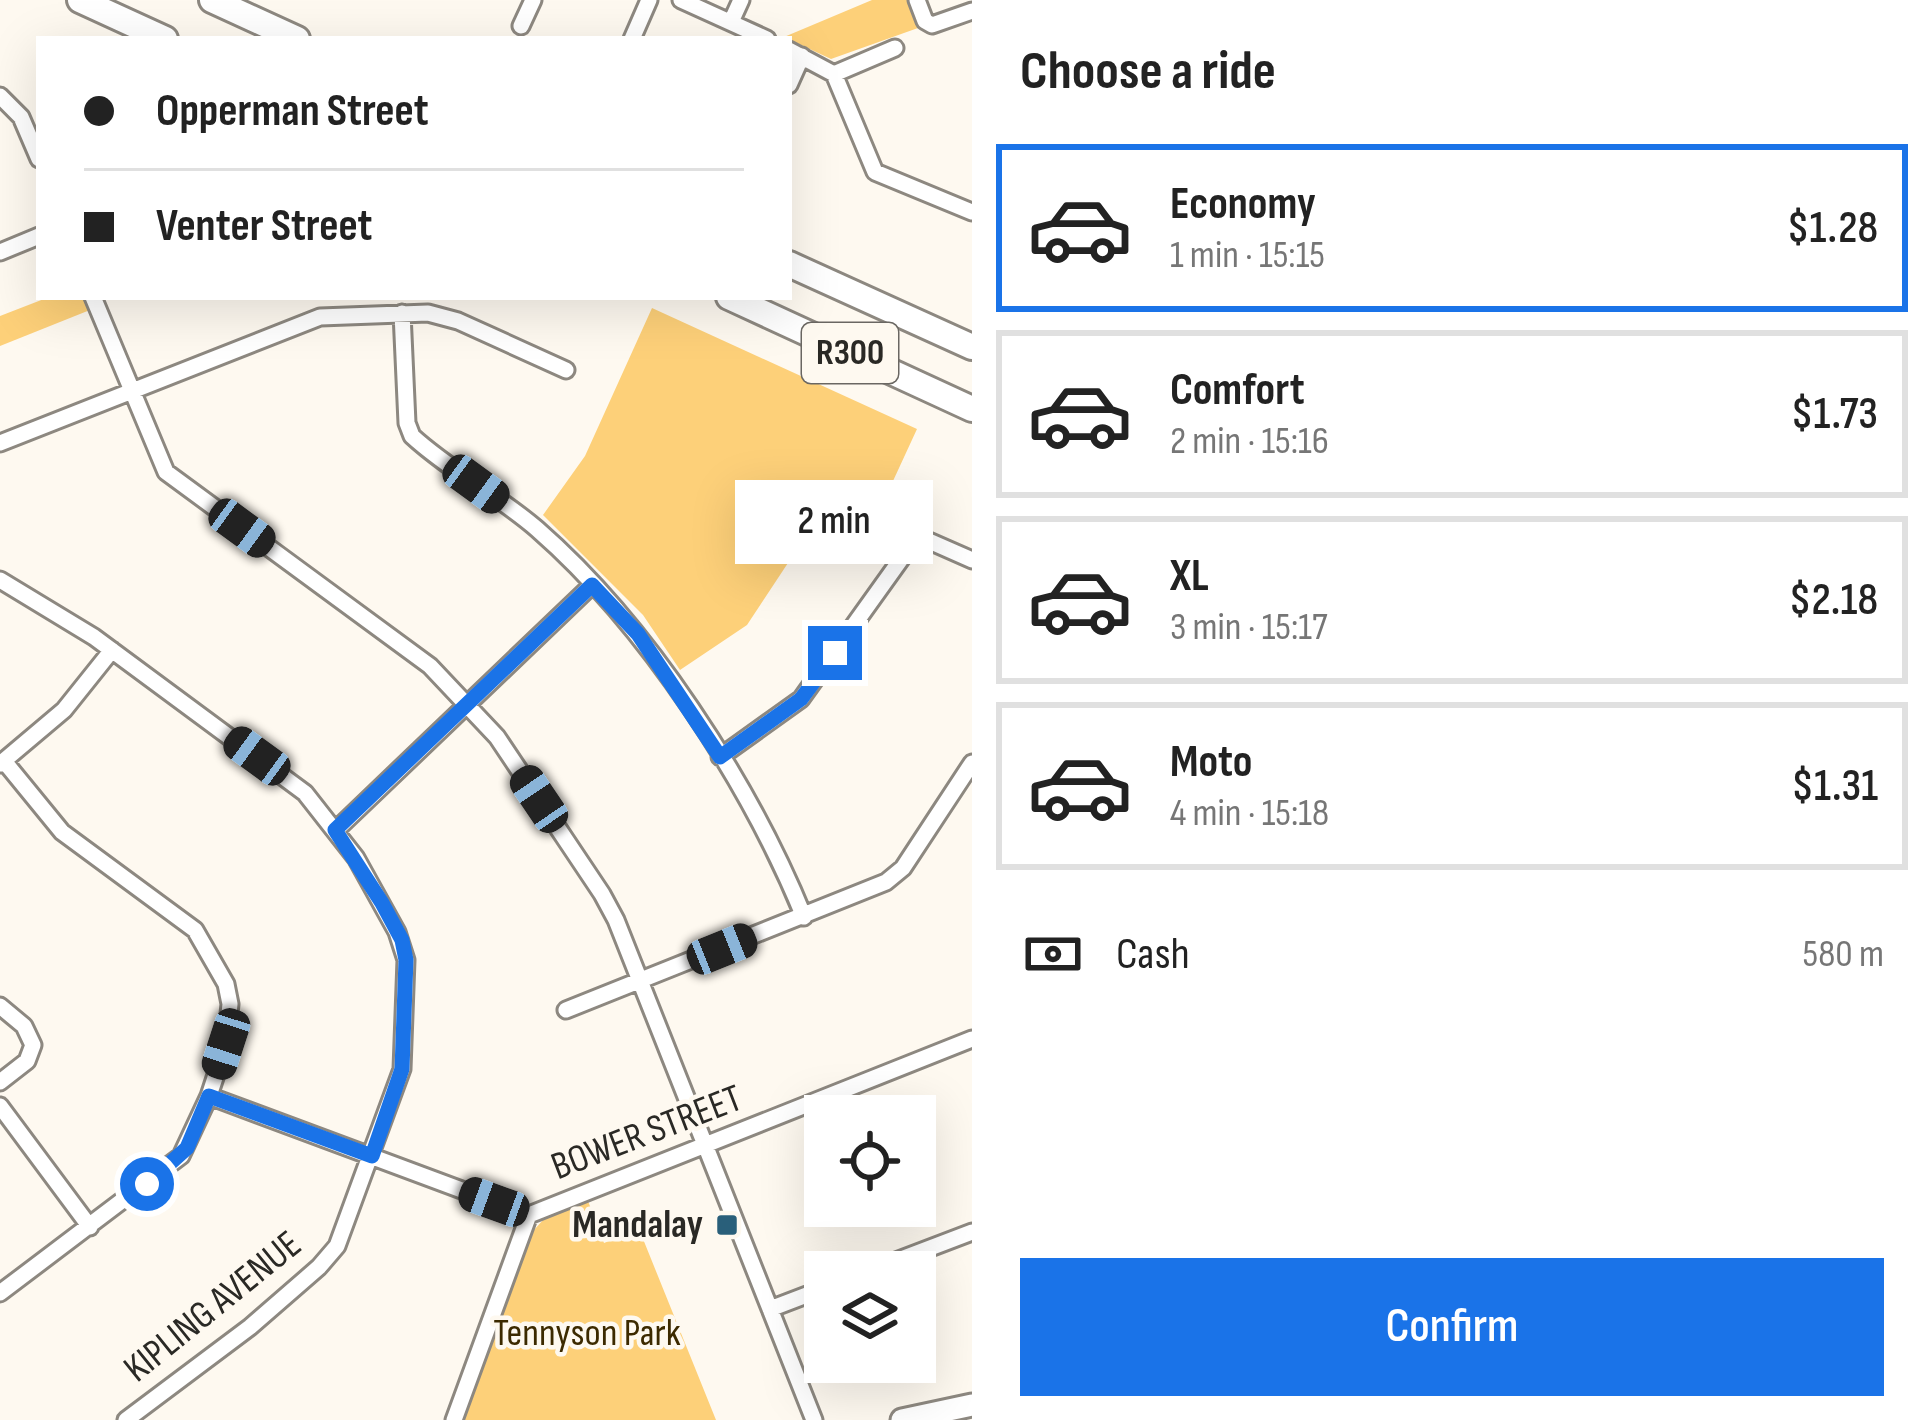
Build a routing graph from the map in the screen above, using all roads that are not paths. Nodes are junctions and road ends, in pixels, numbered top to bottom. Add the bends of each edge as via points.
1 (80, 0) edge
2 (212, 0) edge
3 (532, 0) edge
4 (649, 0) edge
5 (681, 0) edge
6 (740, 0) edge
7 (917, 0) edge
8 (972, 11) edge
9 (731, 22) junction
10 (521, 26) dead end
11 (158, 36) edge
12 (290, 36) edge
13 (633, 36) edge
14 (761, 36) edge
15 (895, 48) dead end
16 (795, 53) edge
17 (834, 74) junction
18 (0, 97) edge
19 (36, 152) edge
20 (972, 212) edge
21 (36, 237) edge
22 (0, 252) edge
23 (792, 264) edge
24 (94, 300) edge
25 (736, 300) edge
26 (402, 314) junction
27 (972, 347) edge
28 (566, 370) dead end
29 (130, 391) junction
30 (972, 409) edge
31 (0, 443) edge
32 (972, 560) edge
33 (0, 580) edge
34 (592, 585) junction
35 (112, 650) junction
36 (466, 705) junction
37 (720, 757) junction
38 (2, 762) edge
39 (972, 764) edge
40 (335, 830) junction
41 (804, 917) junction
42 (640, 981) junction
43 (0, 1006) edge
44 (566, 1010) dead end
45 (972, 1039) edge
46 (0, 1082) edge
47 (209, 1096) junction
48 (0, 1106) edge
49 (706, 1147) junction
50 (372, 1156) junction
51 (529, 1215) junction
52 (90, 1227) junction
53 (972, 1232) edge
54 (922, 1251) edge
55 (0, 1293) edge
56 (804, 1296) edge
57 (770, 1310) junction
58 (972, 1405) edge
59 (126, 1420) edge
60 (454, 1420) edge
61 (814, 1420) edge
62 (902, 1420) edge

1 - 11 highway
2 - 12 highway
3 - 10 street
4 - 13 street
5 - 9 street
6 - 9 street
7 - 8 street via 925,21 940,24
9 - 14 street
15 - 17 street
16 - 17 street
17 - 20 street via 875,172
18 - 19 street via 21,117
21 - 22 street
23 - 27 highway, R300
24 - 29 street
25 - 30 highway, R300
26 - 28 street via 444,316
26 - 29 street via 320,317
26 - 34 street via 412,436 535,527
29 - 31 street
29 - 36 street via 166,472 413,653
32 - 37 street via 929,542 909,548 801,699
33 - 35 street, KIPLING AVENUE
34 - 36 street
34 - 37 street via 638,634
35 - 38 street via 64,710
35 - 40 street, KIPLING AVENUE via 293,783
36 - 40 street
36 - 42 street via 508,752 602,894
37 - 41 street via 765,827
38 - 47 street via 62,832 202,939 230,1004
39 - 41 street via 896,874
40 - 50 street, KIPLING AVENUE via 398,932 406,960 402,1069
41 - 42 street
42 - 44 street
42 - 49 street
43 - 46 street via 32,1045 27,1061
45 - 49 street, BOWER STREET
47 - 50 street, BOWER STREET
47 - 52 street via 176,1162
48 - 52 street
49 - 51 street, BOWER STREET
49 - 57 street
50 - 51 street, BOWER STREET
50 - 59 street, KIPLING AVENUE via 331,1255
51 - 60 street
52 - 55 street
53 - 54 street
56 - 57 street
57 - 61 street
58 - 62 main road

